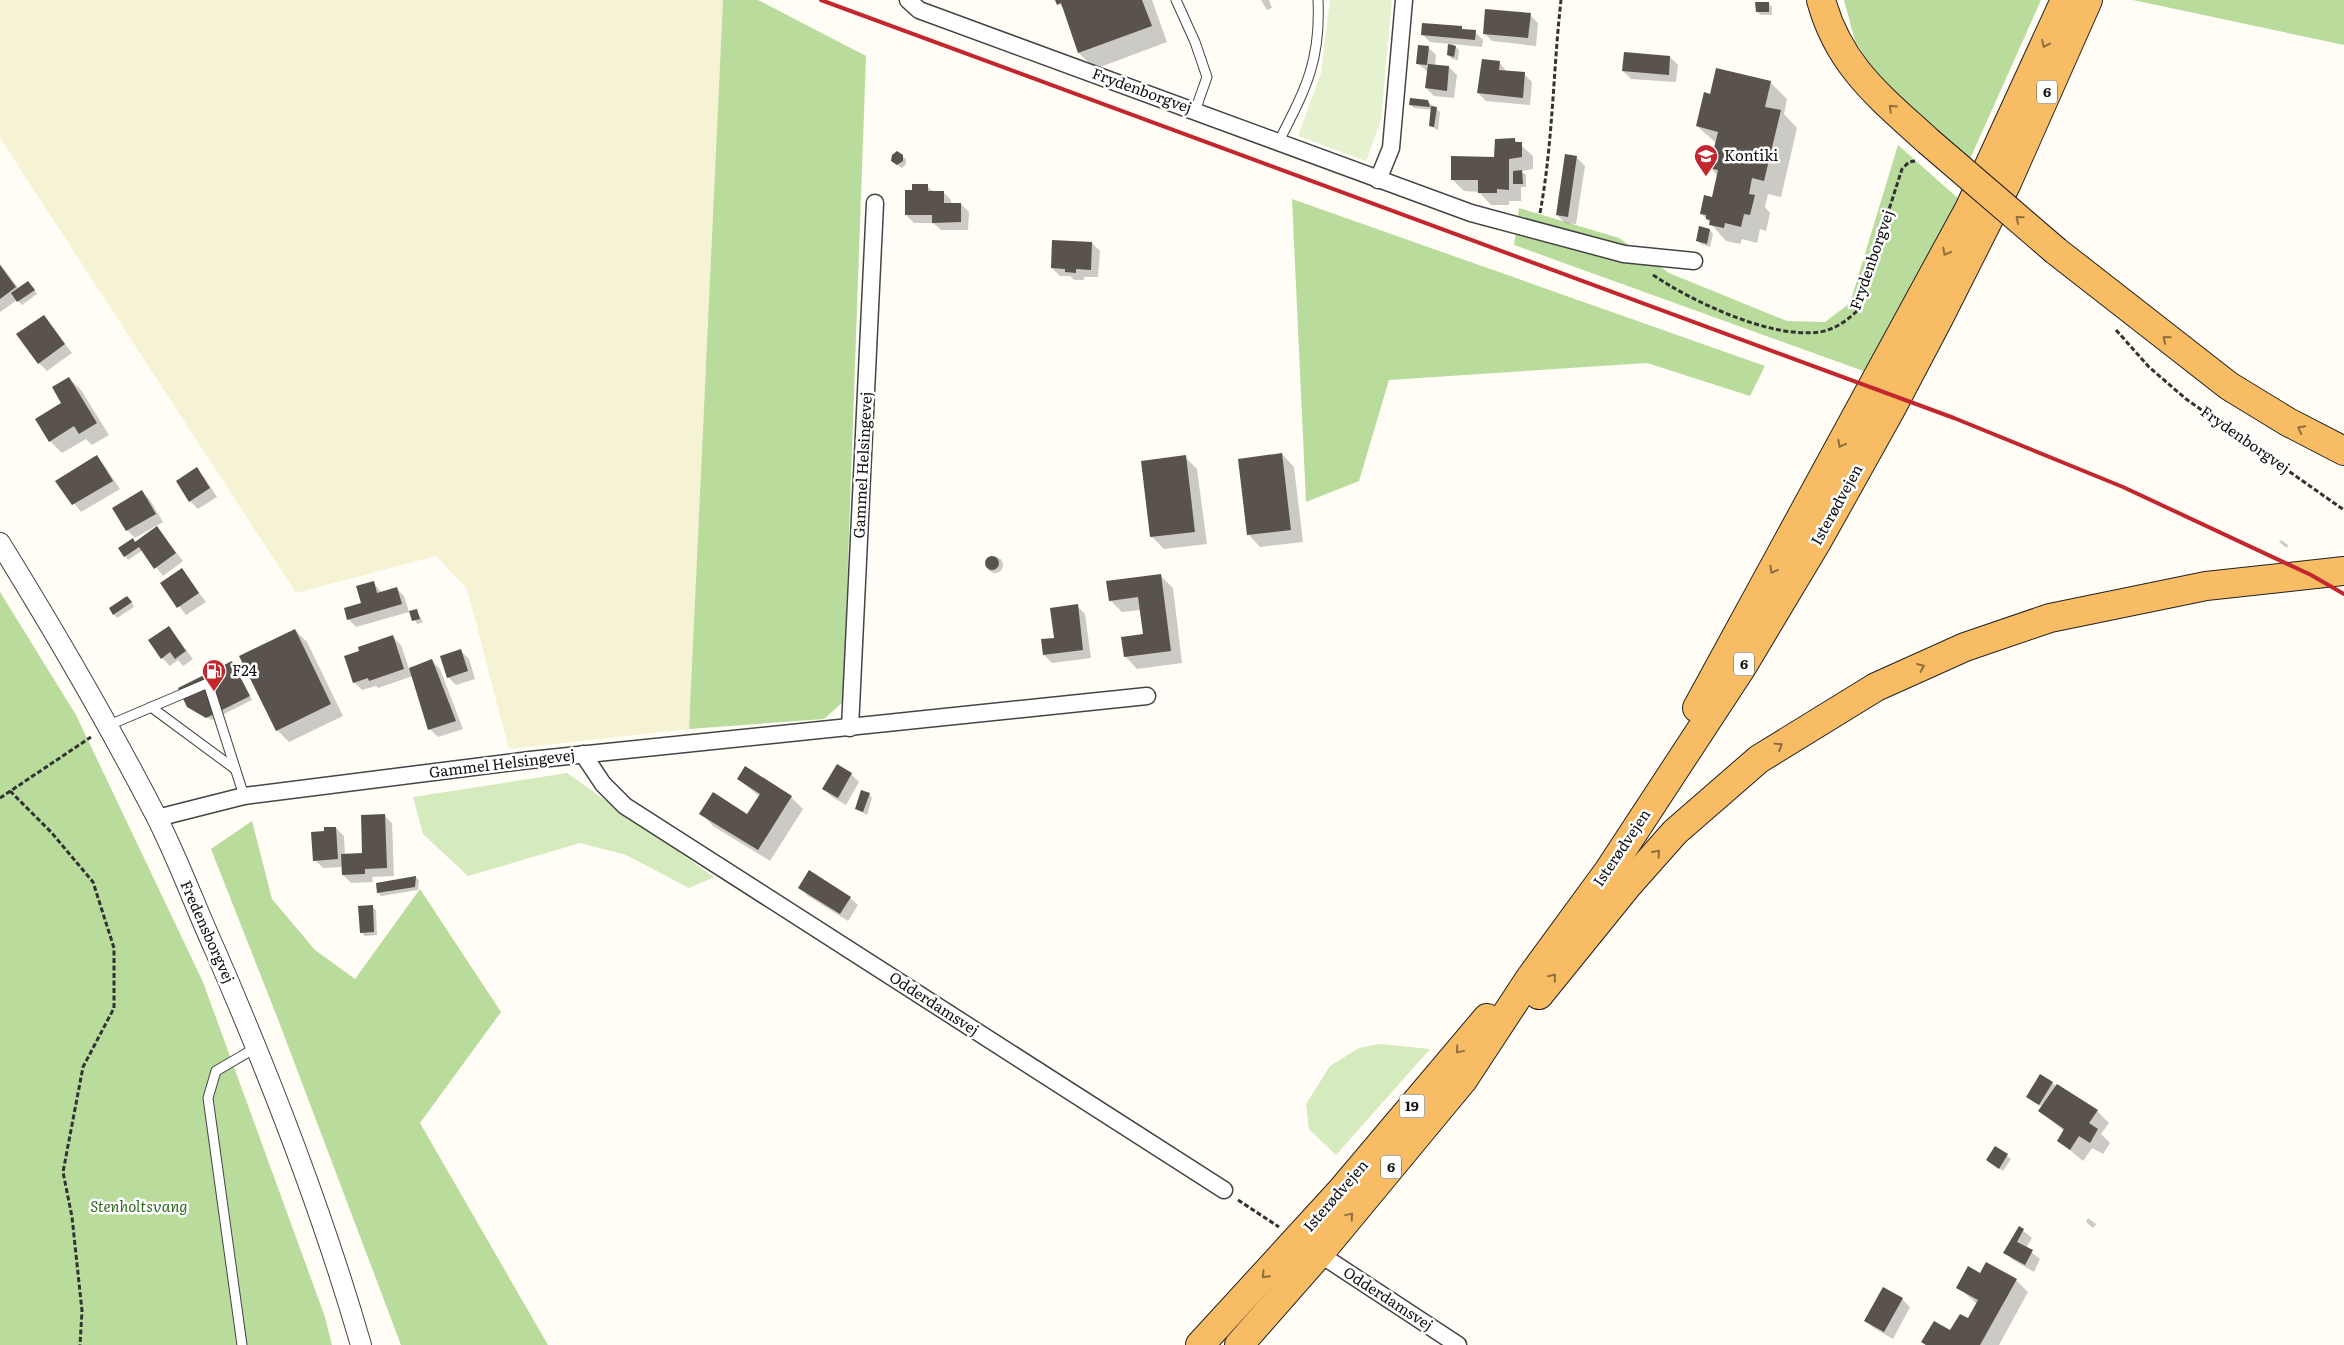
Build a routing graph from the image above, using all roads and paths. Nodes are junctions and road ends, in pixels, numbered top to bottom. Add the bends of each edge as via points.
1 (908, 0) edge
2 (1176, 0) edge
3 (1318, 0) edge
4 (1404, 0) edge
5 (1561, 0) edge
6 (1821, 0) edge
7 (2065, 0) edge
8 (2088, 0) edge
9 (1195, 111) junction
10 (1278, 143) junction
11 (1923, 151) junction
12 (1378, 180) junction
13 (875, 203) dead end
14 (1537, 231) junction
15 (1624, 254) junction
16 (1694, 261) dead end
17 (2110, 324) dead end
18 (2344, 451) edge
19 (2344, 510) edge
20 (0, 543) edge
21 (2344, 571) edge
22 (1148, 696) dead end
23 (151, 707) junction
24 (107, 726) junction
25 (850, 728) junction
26 (583, 754) junction
27 (235, 769) junction
28 (1665, 784) junction
29 (10, 791) junction
30 (244, 796) junction
31 (0, 798) edge
32 (157, 818) junction
33 (1530, 978) junction
34 (257, 1047) junction
35 (1463, 1080) junction
36 (1224, 1190) joint
37 (1309, 1247) junction
38 (80, 1345) edge
39 (242, 1345) edge
40 (361, 1345) edge
41 (1200, 1345) edge
42 (1239, 1345) edge
43 (1458, 1345) edge

1 - 9 street, Frydenborgvej via 919,10
2 - 9 lane via 1207,77
3 - 10 lane via 1320,27 1314,63 1307,86
4 - 12 street via 1391,148
5 - 14 path via 1550,138
11 -> 6 highway via 1865,83 1838,45
7 -> 28 highway via 1969,209 1700,700
8 - 28 highway, Isterødvejen / 6 via 2006,185 1902,389 1748,659
9 - 10 street, Frydenborgvej
10 - 12 street, Frydenborgvej
11 - 15 path, Frydenborgvej via 1902,169 1856,312 1841,325 1821,332 1772,329 1686,296
18 -> 11 highway, bridge via 2229,386
12 - 14 street, Frydenborgvej via 1471,213
13 - 25 street, Gammel Helsingevej
14 - 15 street, Frydenborgvej
15 - 16 street, Frydenborgvej
17 - 19 path, Frydenborgvej via 2149,367 2186,399
20 - 24 street, Fredensborgvej
35 -> 21 highway via 1675,832 1759,759 1876,687 1965,647 2050,618 2206,586
22 - 25 street, Gammel Helsingevej
23 - 24 lane
23 - 27 lane
23 - 27 lane via 208,684
24 - 29 path
24 - 32 street, Fredensborgvej
25 - 26 street, Gammel Helsingevej
26 - 30 street, Gammel Helsingevej
26 - 36 street, Odderdamsvej via 603,784 625,806
27 - 30 lane
28 - 33 highway, Isterødvejen / 6 via 1609,870
29 - 31 path
29 - 38 path via 51,832 92,882 114,948 114,1008 83,1066 63,1172 72,1217 82,1311
30 - 32 street, Gammel Helsingevej
32 - 34 street, Fredensborgvej
33 - 35 highway, Isterødvejen / 6
33 -> 37 highway, Isterødvejen / 19 via 1477,1028 1341,1191
34 - 39 lane via 216,1071 208,1098
34 - 40 street, Fredensborgvej via 305,1172
37 -> 35 highway, Isterødvejen / 6
36 - 37 path
37 -> 41 highway, Isterødvejen / 19
37 - 42 highway, Isterødvejen / 6
37 - 43 street, Odderdamsvej

